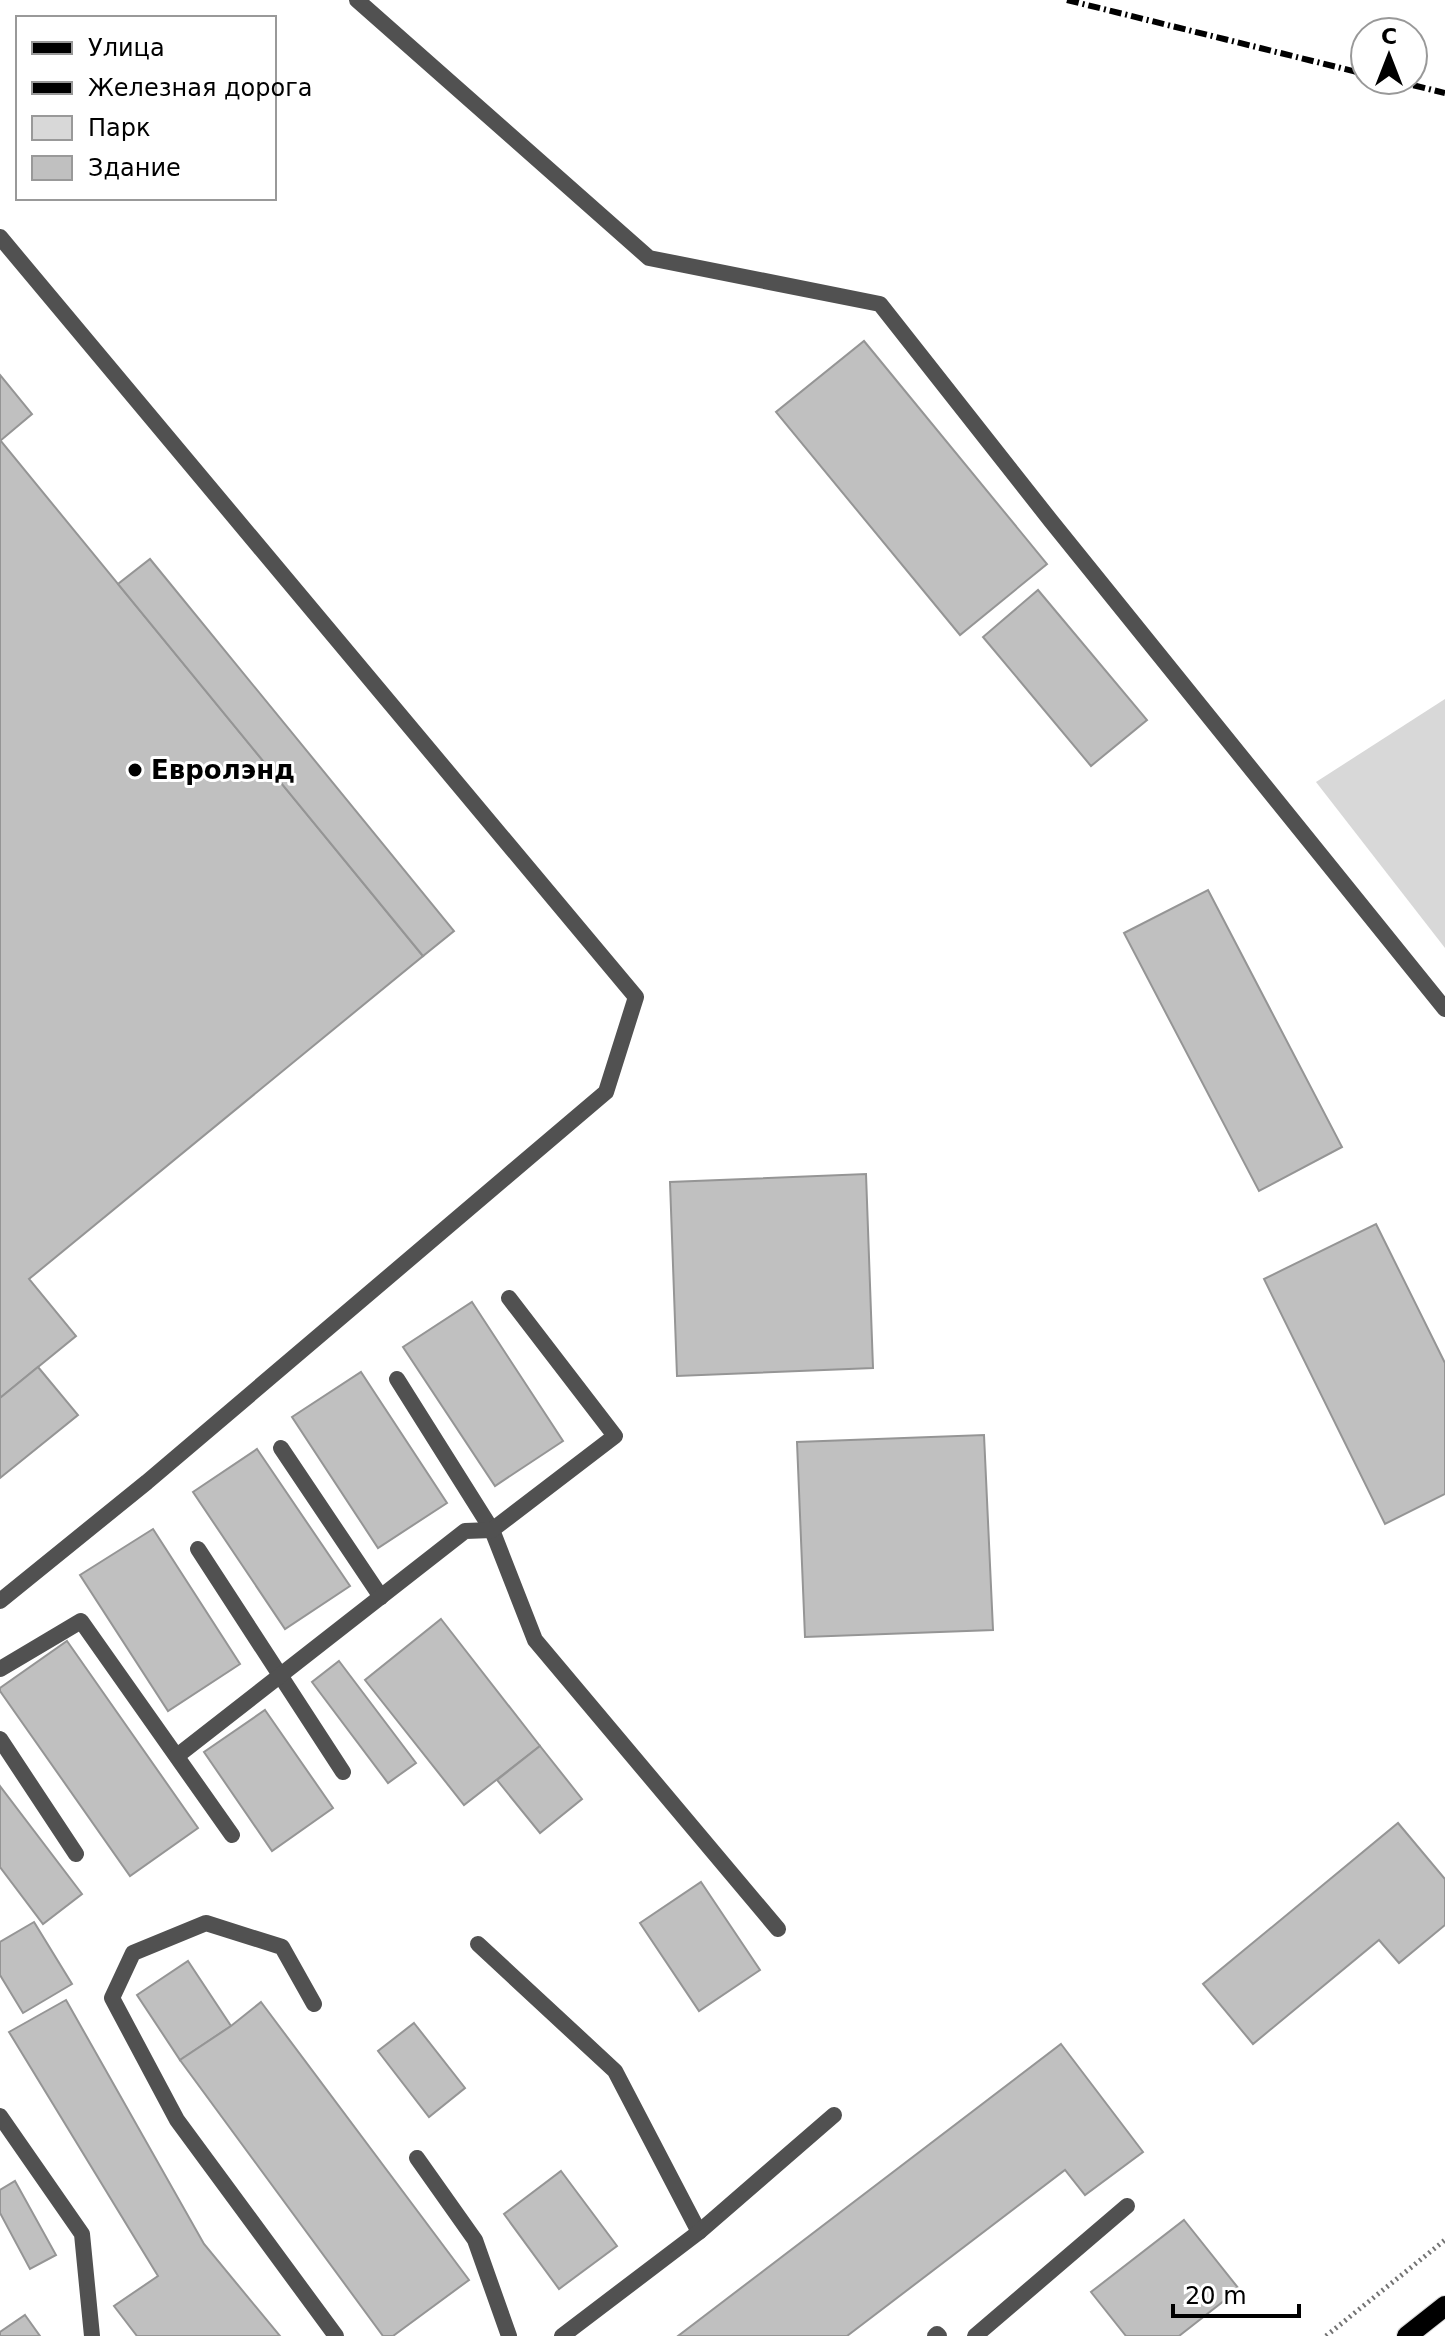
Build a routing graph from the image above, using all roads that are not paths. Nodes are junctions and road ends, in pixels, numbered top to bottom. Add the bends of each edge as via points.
1 (357, 0) edge
2 (0, 237) edge
3 (1445, 1009) edge
4 (509, 1298) dead end
5 (397, 1379) dead end
6 (281, 1448) dead end
7 (492, 1530) junction
8 (198, 1549) dead end
9 (381, 1597) junction
10 (0, 1601) edge
11 (0, 1669) edge
12 (279, 1678) junction
13 (0, 1739) edge
14 (177, 1756) junction
15 (343, 1772) dead end
16 (232, 1835) dead end
17 (76, 1854) dead end
18 (778, 1929) dead end
19 (478, 1944) dead end
20 (314, 2004) dead end
21 (834, 2115) dead end
22 (0, 2116) edge
23 (417, 2158) dead end
24 (1127, 2206) dead end
25 (699, 2232) junction
26 (1445, 2306) edge
27 (92, 2336) edge
28 (336, 2336) edge
29 (509, 2336) edge
30 (562, 2336) edge
31 (975, 2336) edge
32 (1407, 2336) edge

1 - 3 lane via 649,258 880,304
2 - 10 lane via 636,997 606,1092
4 - 7 lane via 615,1436
5 - 7 lane
6 - 9 lane
7 - 9 lane via 465,1531
7 - 18 lane via 535,1640
8 - 12 lane
9 - 12 lane
11 - 14 lane via 81,1621
12 - 14 lane
12 - 15 lane
13 - 17 lane
14 - 16 lane
19 - 25 lane via 615,2071
20 - 28 lane via 282,1947 206,1923 133,1953 112,1998 177,2120
21 - 25 lane
22 - 27 lane via 82,2234
23 - 29 lane via 475,2240
24 - 31 lane
25 - 30 lane
26 - 32 main road

